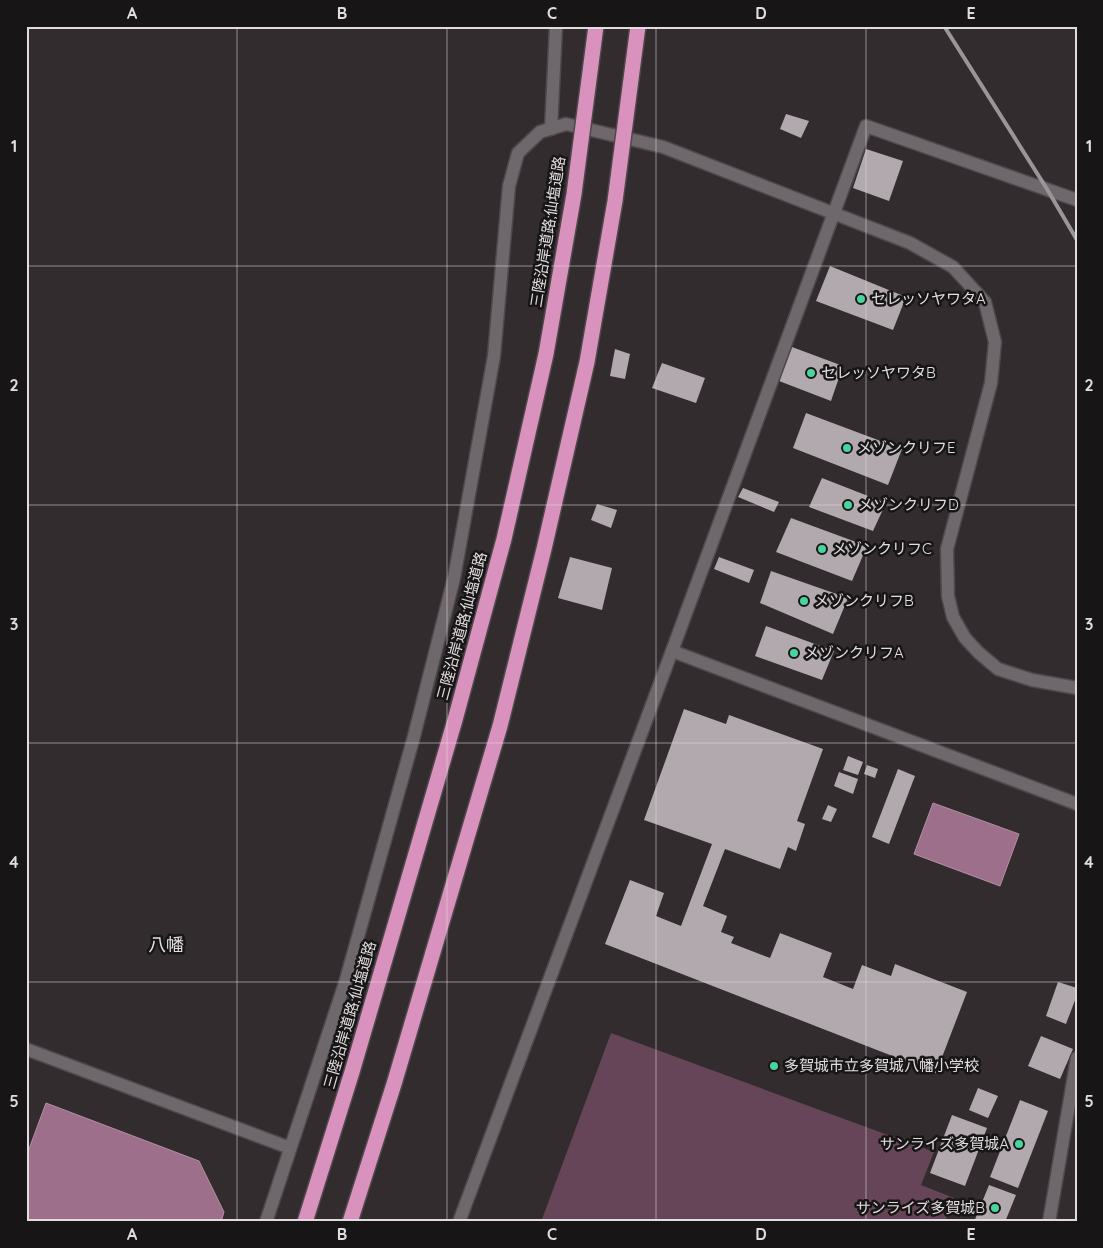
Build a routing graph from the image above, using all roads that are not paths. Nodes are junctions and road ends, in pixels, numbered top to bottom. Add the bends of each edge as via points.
1 (556, 26) edge
2 (596, 26) edge
3 (638, 26) edge
4 (551, 129) junction
5 (1077, 200) edge
6 (834, 212) junction
7 (672, 651) junction
8 (1077, 688) edge
9 (1077, 804) edge
10 (26, 1049) edge
11 (1077, 1058) edge
12 (290, 1148) junction
13 (266, 1222) edge
14 (305, 1222) edge
15 (350, 1222) edge
16 (459, 1222) edge
17 (1049, 1222) edge

1 - 4 street
2 - 14 highway, 三陸沿岸道路;仙塩道路, bridge via 574,194 546,354 504,538 455,720
3 - 15 highway, bridge via 615,201 587,362 544,549 500,726
4 - 6 street via 566,124 663,147
4 - 12 street via 540,132 518,153 509,186 494,356 454,578 345,983
5 - 6 street via 866,126
6 - 7 street
6 - 8 street via 910,243 953,267 985,302 995,342 992,383 947,549 948,596 953,617 965,638 998,669 1032,680
7 - 9 street
7 - 16 street
10 - 12 street
11 - 17 street
12 - 13 street

